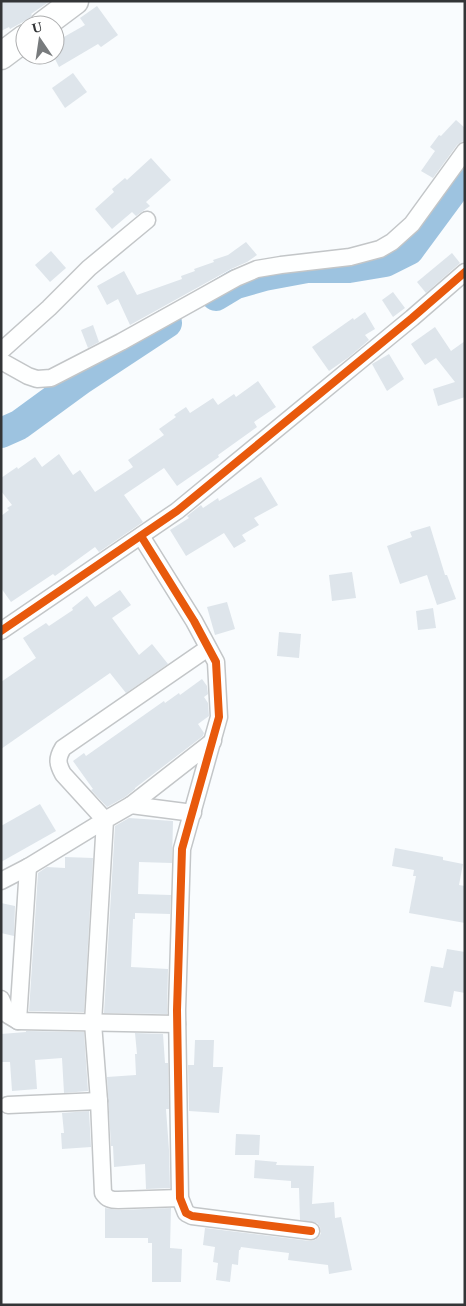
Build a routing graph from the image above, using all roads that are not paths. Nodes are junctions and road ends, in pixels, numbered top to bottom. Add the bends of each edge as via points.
1 (74, 1) edge
2 (55, 15) edge
3 (15, 46) edge
4 (1, 56) edge
5 (465, 150) edge
6 (147, 220) dead end
7 (465, 272) edge
8 (1, 351) edge
9 (1, 361) edge
10 (141, 536) junction
11 (1, 631) edge
12 (208, 648) junction
13 (213, 741) junction
14 (131, 805) junction
15 (192, 813) junction
16 (105, 820) junction
17 (28, 866) junction
18 (1, 881) edge
19 (1, 999) edge
20 (18, 1021) junction
21 (94, 1023) junction
22 (177, 1024) junction
23 (99, 1101) junction
24 (8, 1105) dead end
25 (180, 1198) junction
26 (311, 1231) dead end

1 - 2 main road
3 - 4 main road
5 - 9 street via 412,224 380,249 350,257 257,269 51,378 28,376
6 - 8 street via 89,268
7 - 10 street via 178,511
10 - 11 street
10 - 12 street
12 - 13 street via 216,662 220,717
12 - 16 street via 63,748 58,765 63,774
13 - 14 street
13 - 15 street
14 - 15 street
14 - 16 street
15 - 22 street via 182,849
16 - 17 street
16 - 21 street
17 - 18 street
17 - 20 street
19 - 20 street via 8,1015
20 - 21 street
21 - 22 street
21 - 23 street
22 - 25 street
23 - 24 street
23 - 25 street via 102,1187 106,1198
25 - 26 street via 186,1213 192,1216

